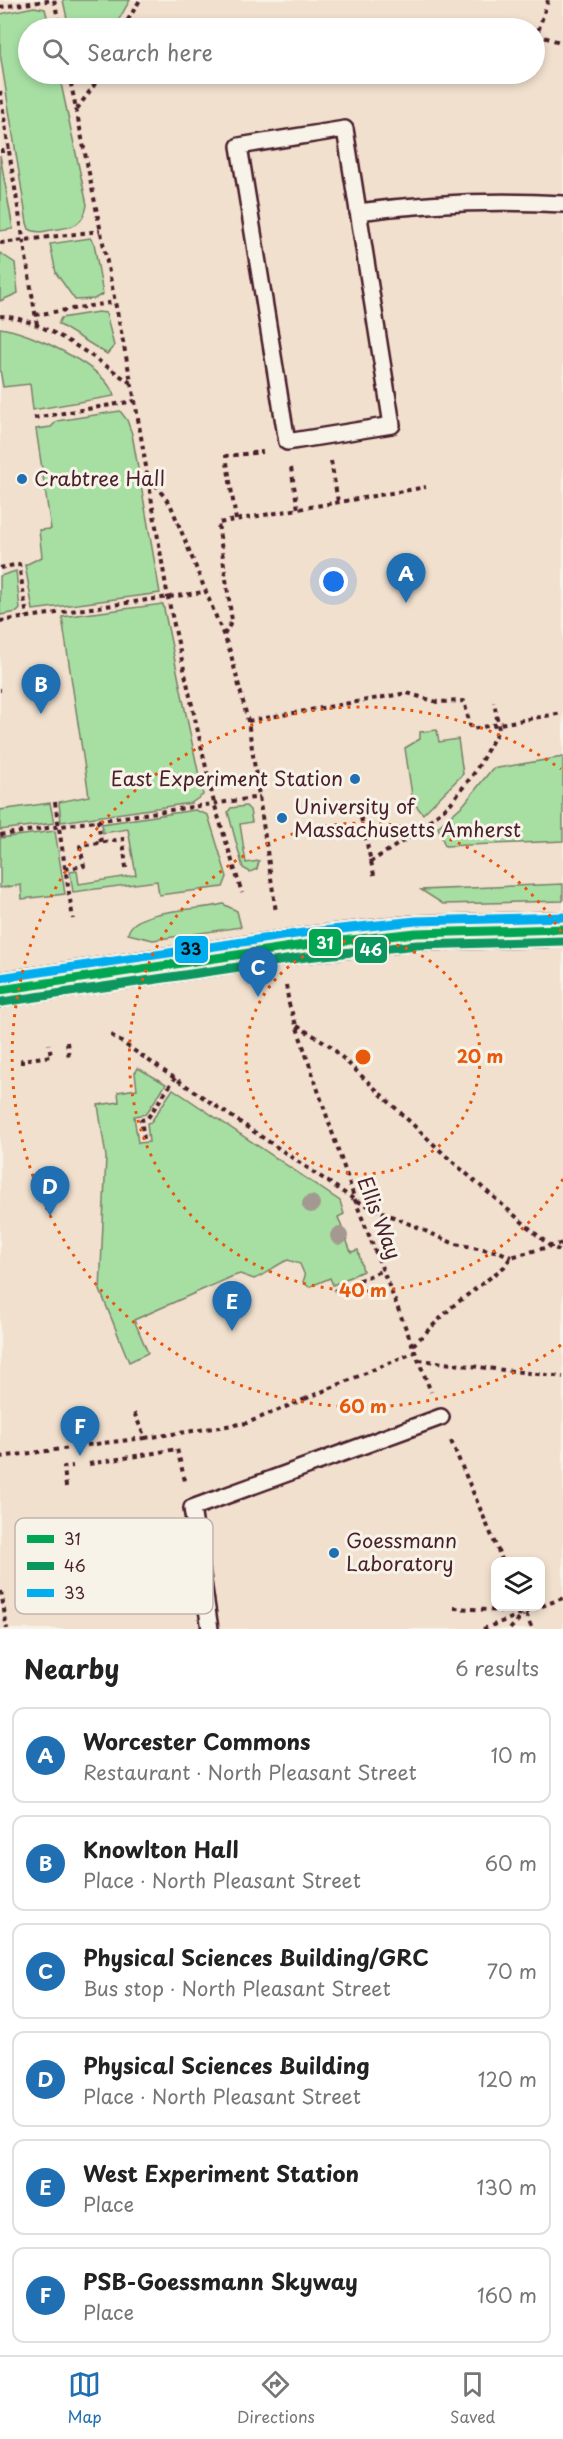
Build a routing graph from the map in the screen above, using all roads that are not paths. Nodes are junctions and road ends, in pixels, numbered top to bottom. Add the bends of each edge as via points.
1 (563, 204) edge
2 (358, 212) junction
3 (563, 929) edge
4 (0, 990) edge
5 (441, 1417) road end
6 (193, 1518) edge
7 (208, 1614) edge
8 (210, 1629) edge

1 - 2 lane via 429,203
2 - 2 lane via 345,129 239,146 287,442 392,425
3 - 4 main road via 416,933 304,945
5 - 6 lane via 192,1508
7 - 8 lane

